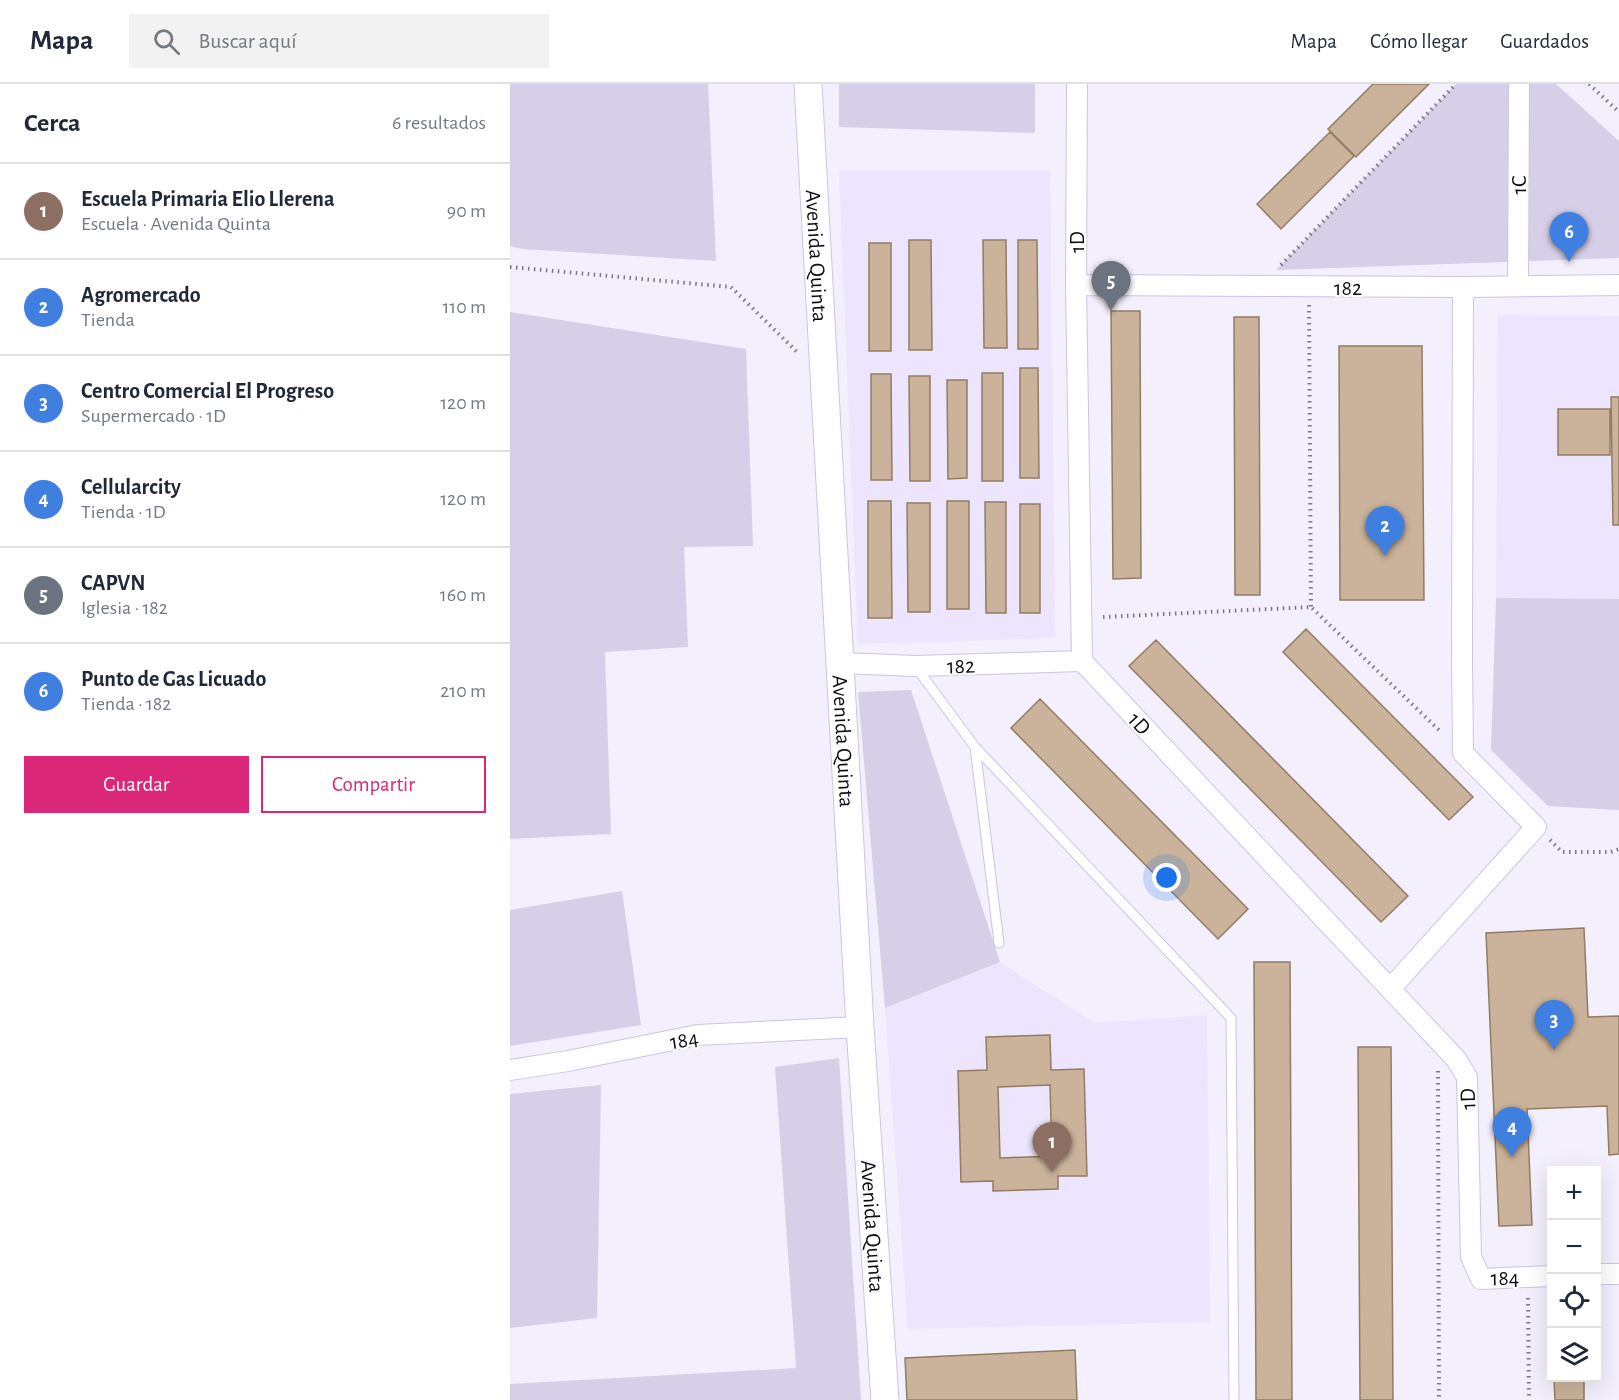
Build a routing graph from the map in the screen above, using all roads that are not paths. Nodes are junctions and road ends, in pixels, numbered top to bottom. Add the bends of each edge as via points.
1 (808, 84) edge
2 (1077, 84) edge
3 (1519, 84) edge
4 (1076, 285) junction
5 (1619, 285) edge
6 (1518, 286) junction
7 (1463, 287) junction
8 (1082, 661) junction
9 (841, 663) junction
10 (915, 666) junction
11 (975, 747) junction
12 (999, 943) dead end
13 (1390, 989) junction
14 (860, 1027) junction
15 (510, 1070) edge
16 (1471, 1257) joint
17 (1601, 1274) edge
18 (1619, 1274) edge
19 (1547, 1276) edge
20 (885, 1400) edge
21 (1234, 1400) edge

1 - 9 main road, Avenida Quinta
2 - 4 street, 1D
3 - 6 street, 1C
4 - 7 street, 182
4 - 8 street, 1D
5 - 6 street, 182
6 - 7 street, 182
7 - 13 street via 1463,753 1536,827
8 - 10 street, 182
8 - 13 street, 1D
9 - 10 street, 182
9 - 14 main road, Avenida Quinta
10 - 11 lane
11 - 12 lane
11 - 21 lane via 1231,1018
13 - 16 street, 1D via 1456,1059 1467,1077
14 - 15 street, 184 via 698,1035
14 - 20 main road, Avenida Quinta
16 - 19 street, 184 via 1481,1279
17 - 18 street

